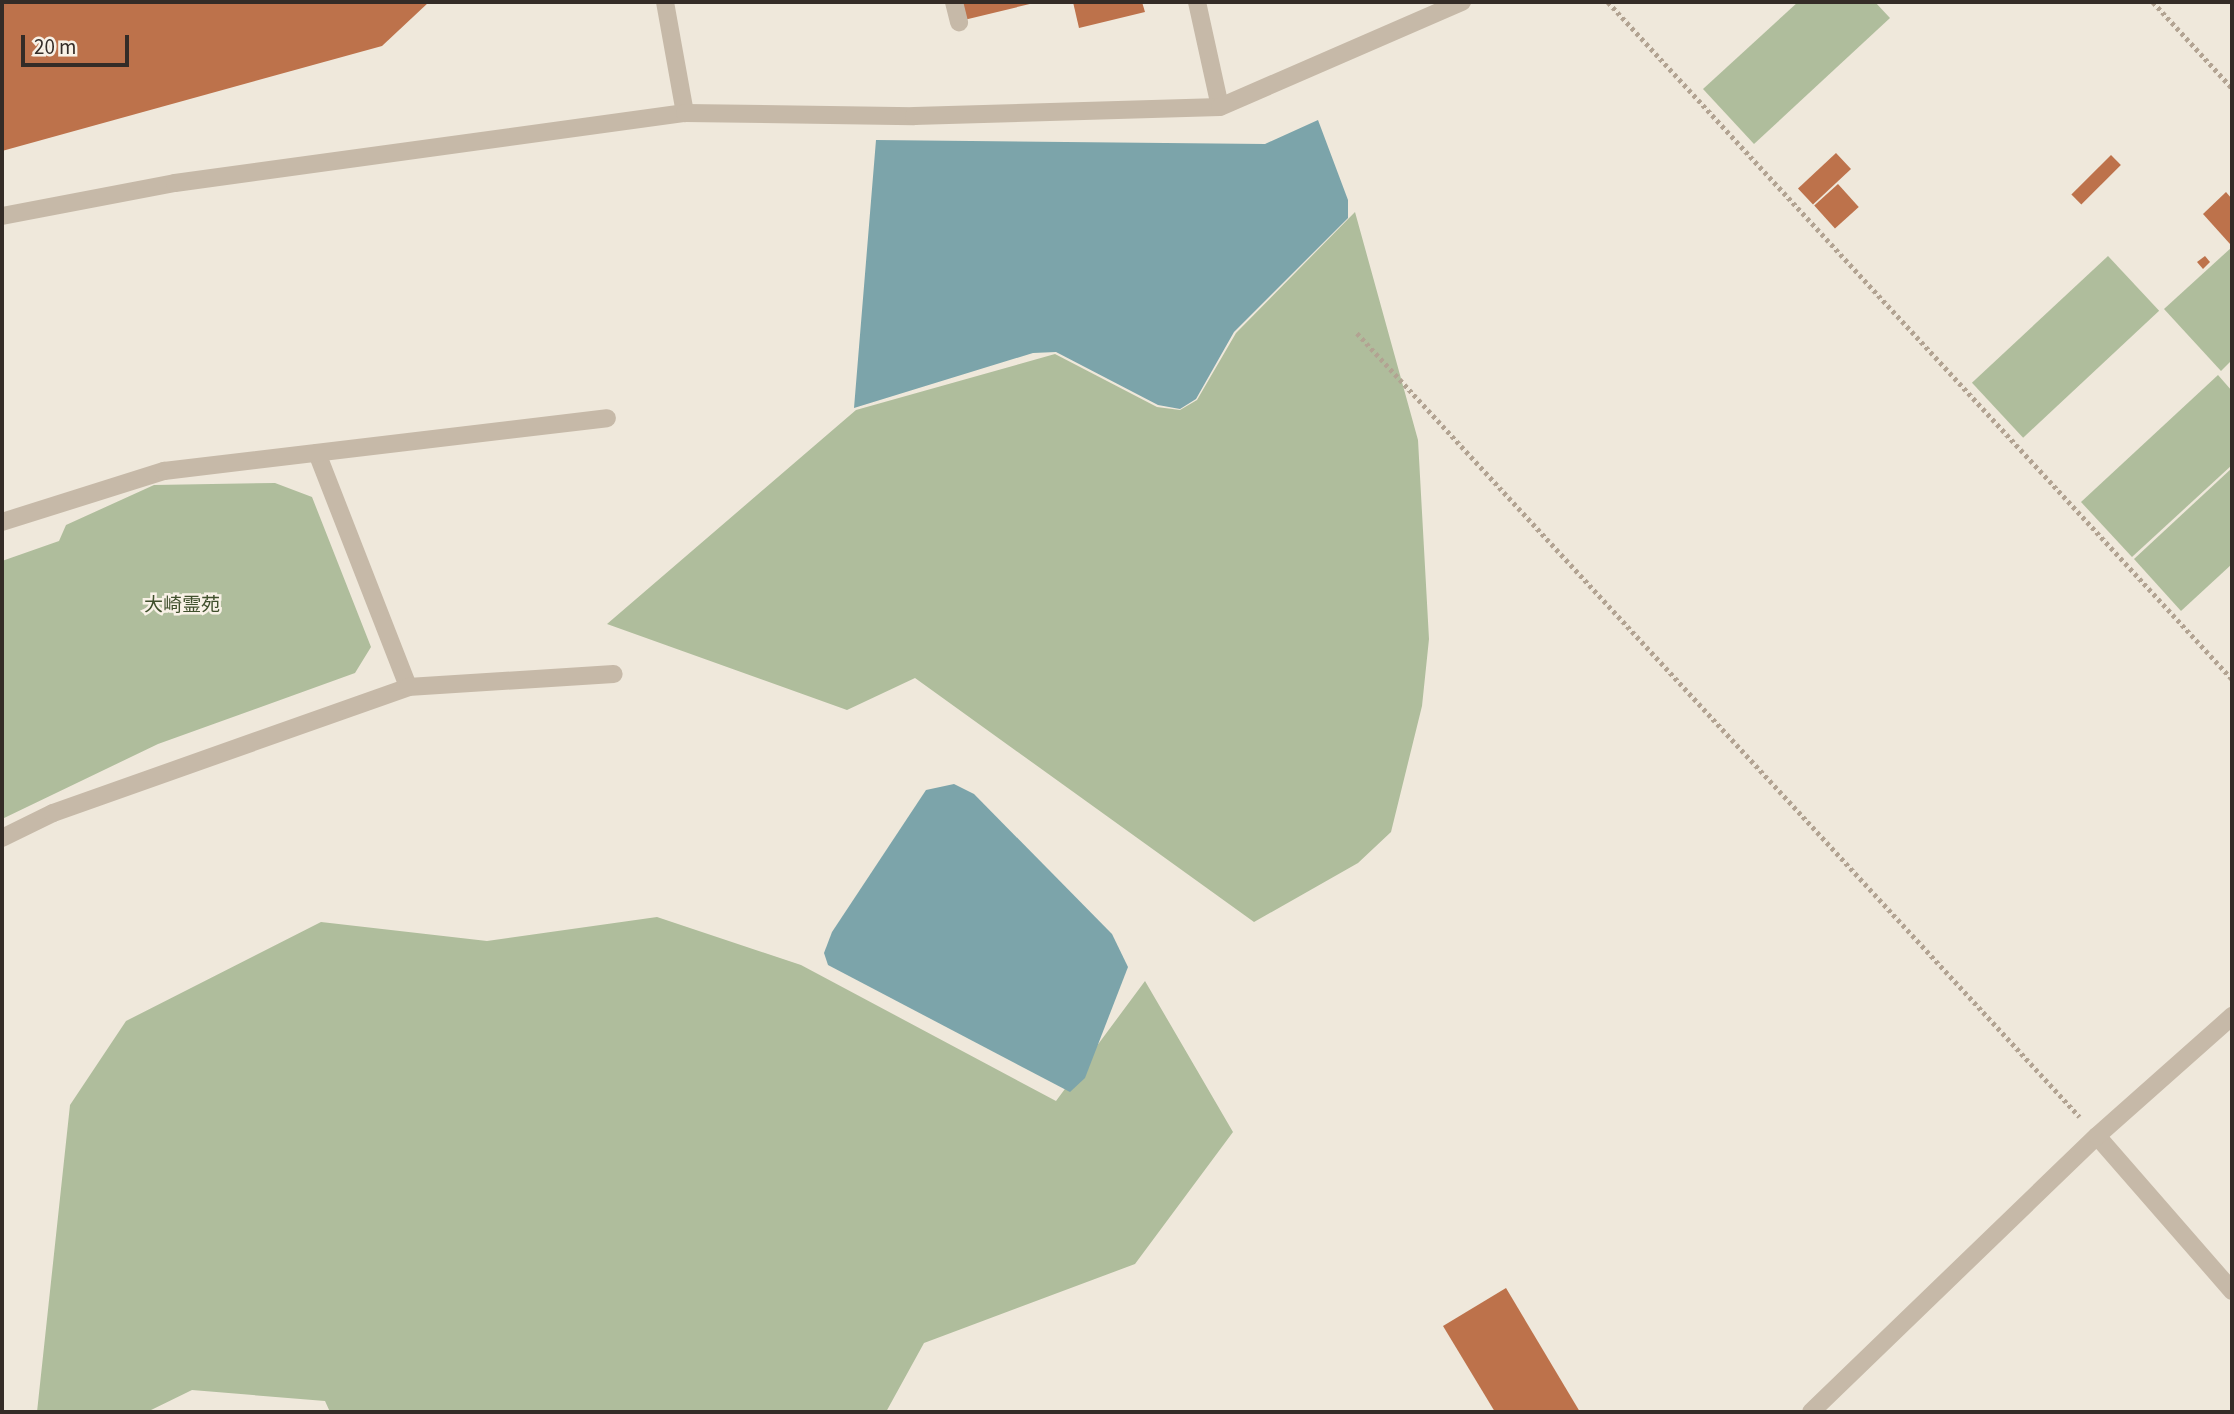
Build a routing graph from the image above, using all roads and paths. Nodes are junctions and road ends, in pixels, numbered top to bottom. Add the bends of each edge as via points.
1 (665, 2) edge
2 (954, 2) edge
3 (1197, 2) edge
4 (1462, 2) edge
5 (1608, 2) edge
6 (2154, 2) edge
7 (959, 22) dead end
8 (2232, 88) edge
9 (1220, 107) junction
10 (685, 113) junction
11 (2, 216) edge
12 (1357, 333) dead end
13 (607, 418) dead end
14 (317, 453) junction
15 (2, 522) edge
16 (614, 674) dead end
17 (2232, 679) edge
18 (408, 687) junction
19 (2, 838) edge
20 (2232, 1016) edge
21 (2097, 1136) junction
22 (2232, 1291) edge
23 (1811, 1412) edge

1 - 10 street
2 - 7 street
3 - 9 street
4 - 9 street
5 - 17 path
6 - 8 path
9 - 10 street via 914,116
10 - 11 street via 175,183
12 - 21 path
13 - 14 street
14 - 15 street via 164,471
14 - 18 street
16 - 18 street
18 - 19 street via 53,813
20 - 21 street
21 - 22 street
21 - 23 street

